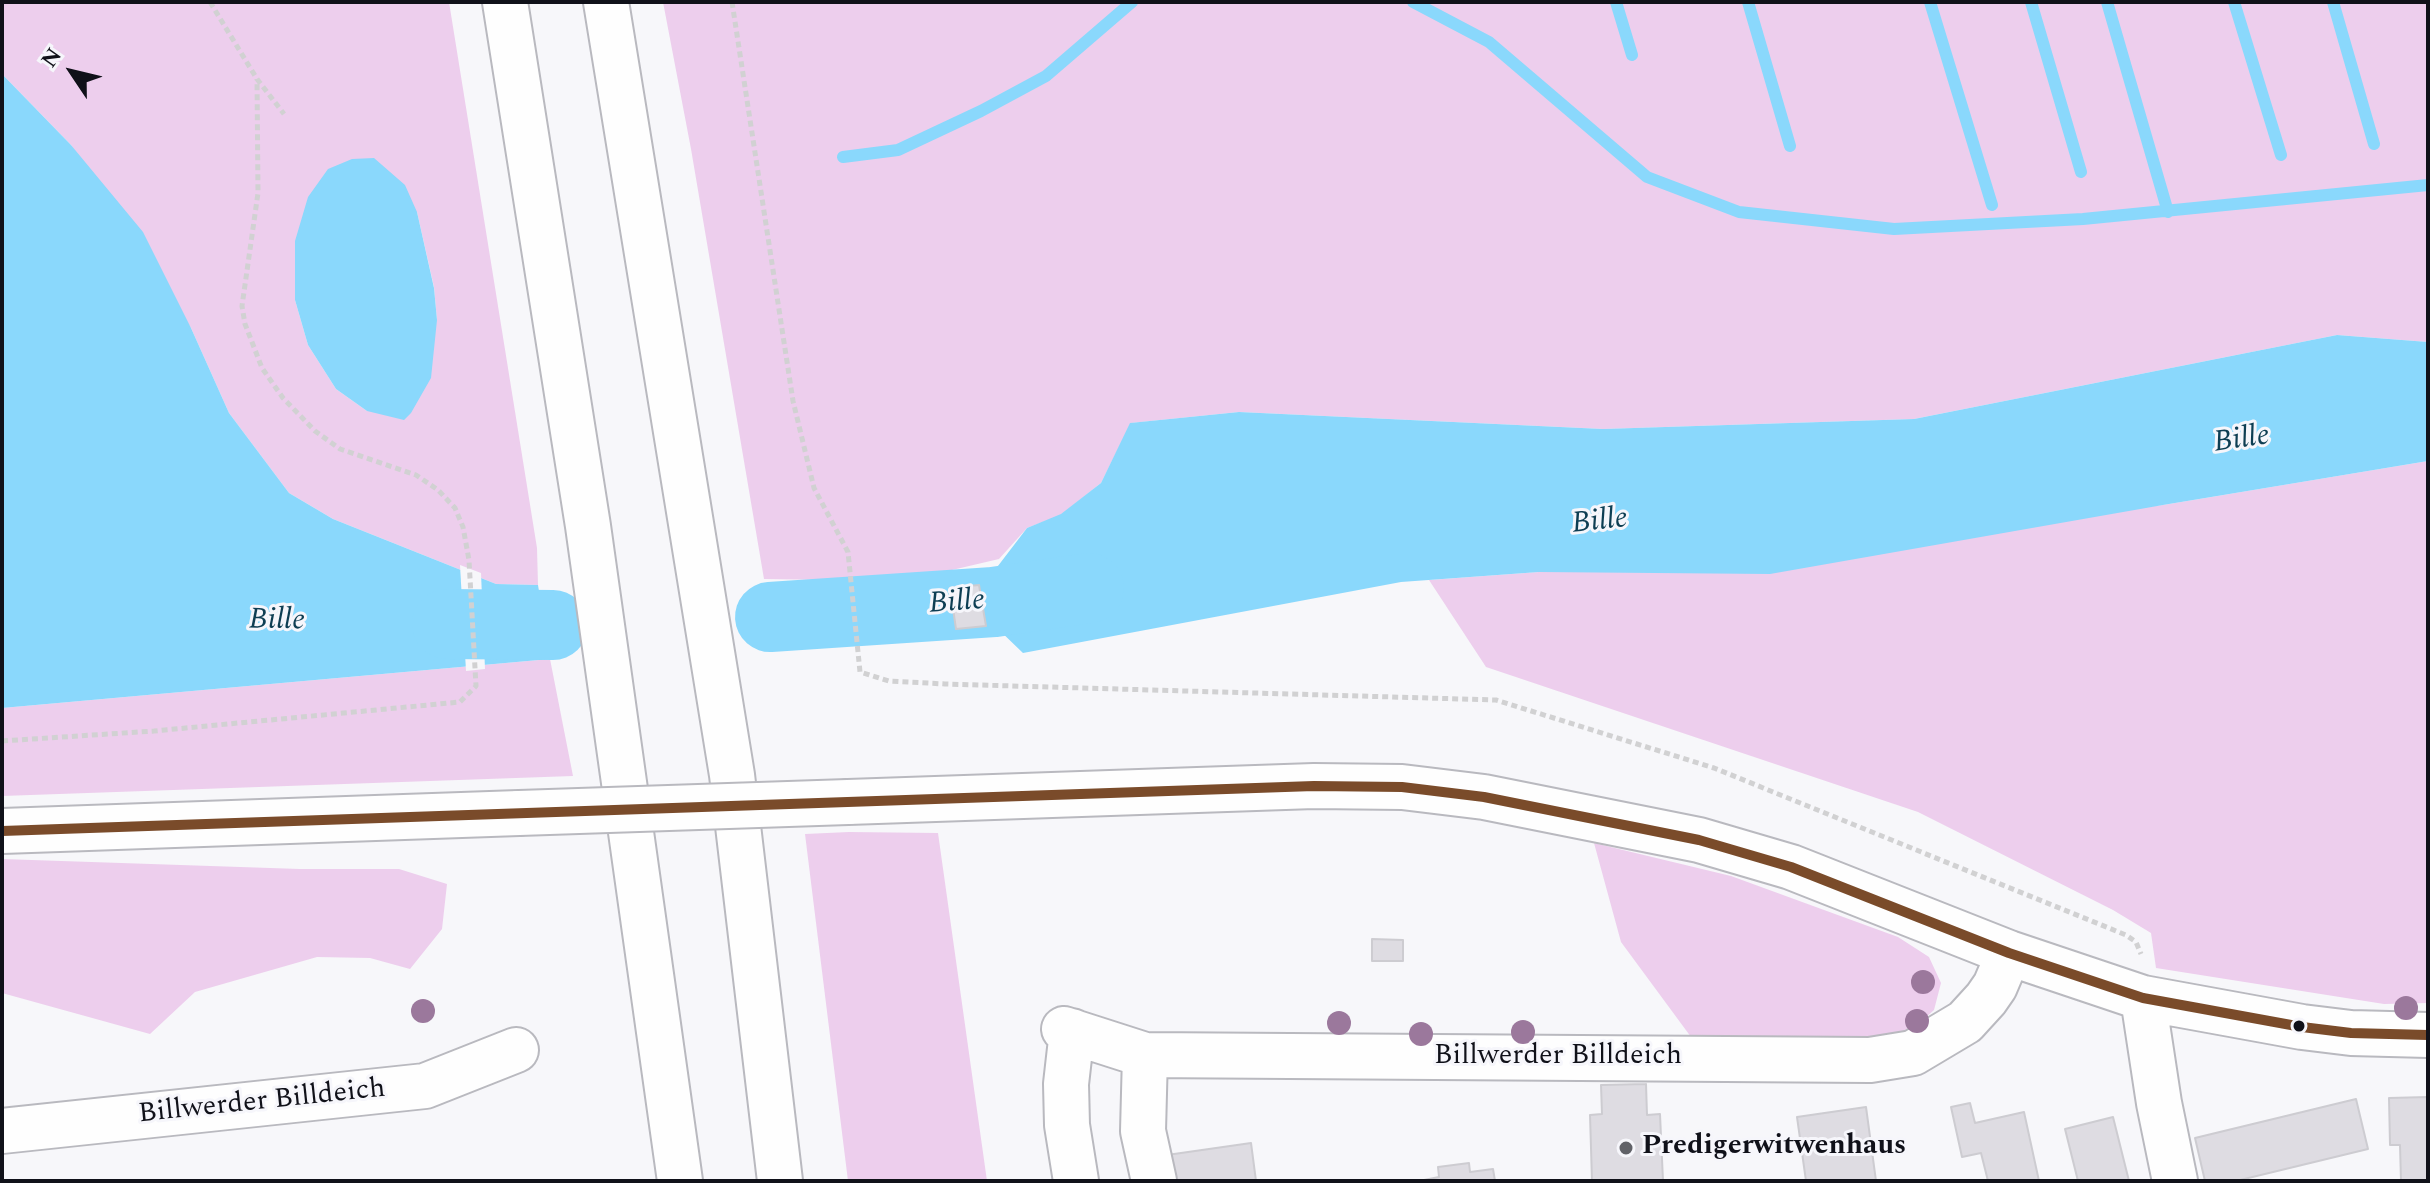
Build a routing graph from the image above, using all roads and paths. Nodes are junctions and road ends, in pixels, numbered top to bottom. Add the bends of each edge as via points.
1 (210, 2) edge
2 (505, 2) edge
3 (606, 2) edge
4 (732, 2) edge
5 (257, 79) junction
6 (284, 114) dead end
7 (2, 741) edge
8 (2, 831) edge
9 (2009, 953) junction
10 (2143, 998) junction
11 (2428, 1035) edge
12 (516, 1050) dead end
13 (1145, 1055) junction
14 (2, 1131) edge
15 (680, 1181) edge
16 (780, 1181) edge
17 (1076, 1181) edge
18 (1154, 1181) edge
19 (2175, 1181) edge

1 - 5 path
2 - 15 main road via 588,526
3 - 16 main road via 732,775
4 - 10 path via 793,401 814,488 848,552 860,672 889,681 945,684 1496,700 1714,768 2126,935 2141,949
5 - 6 path
5 - 7 path via 258,193 242,306 245,324 262,368 315,431 340,449 416,475 455,508 469,560 476,686 460,702
8 - 9 main road, bridge via 1402,787 1484,797 1699,840 1775,863
9 - 10 main road
9 - 13 main road, Billwerder Billdeich via 1995,986 1965,1022 1913,1053 1887,1058
10 - 11 main road via 2302,1027
10 - 19 main road
12 - 14 main road, Billwerder Billdeich via 425,1086
13 - 17 main road, Billwerder Billdeich via 1068,1030 1067,1125
13 - 18 main road via 1143,1131

